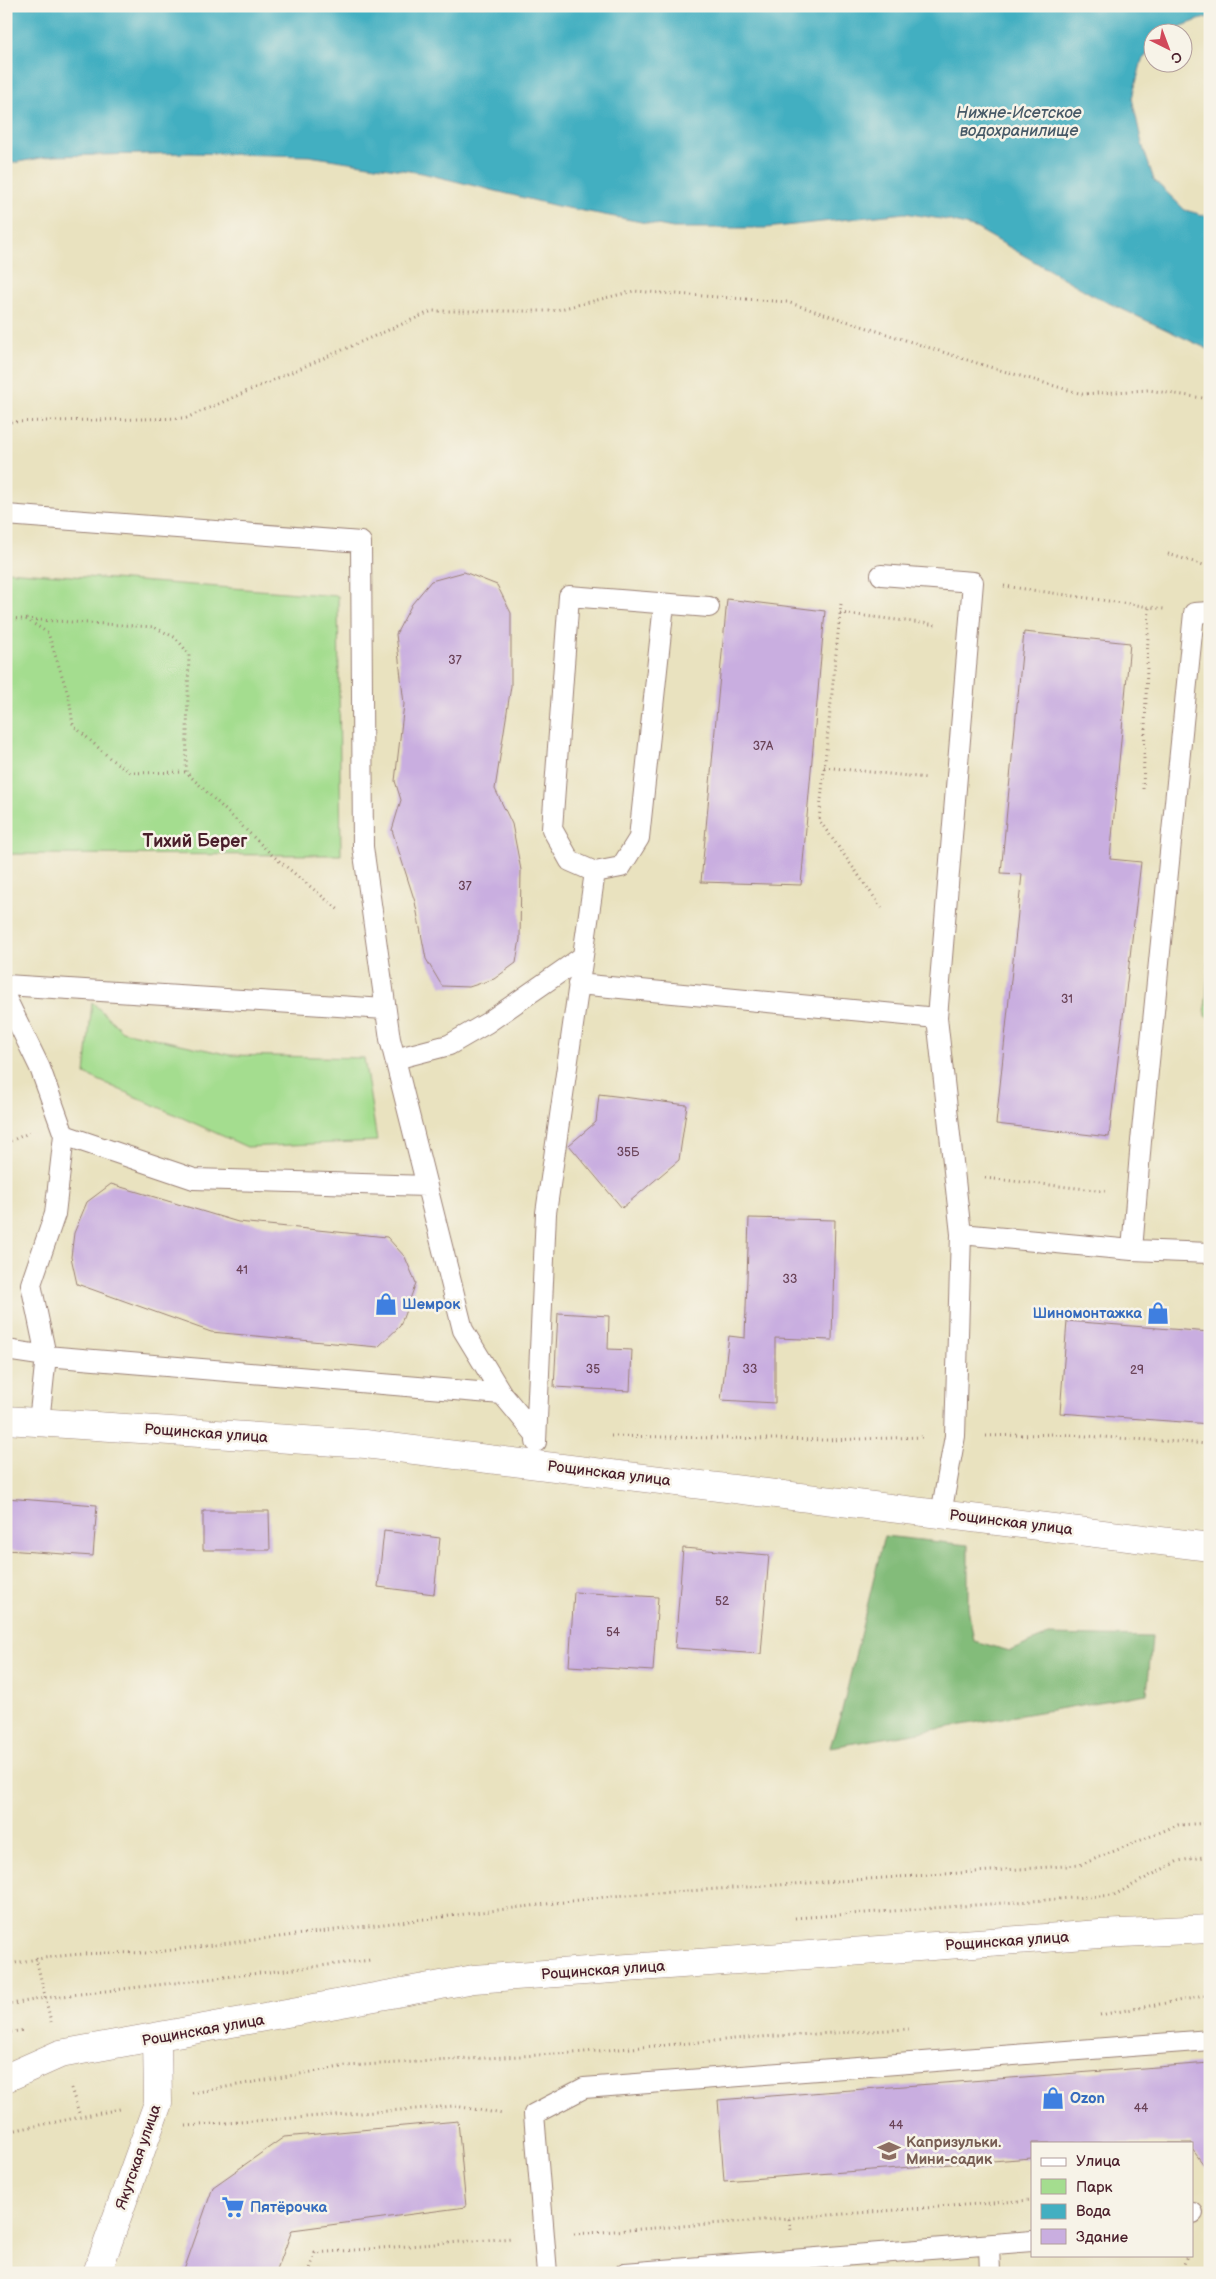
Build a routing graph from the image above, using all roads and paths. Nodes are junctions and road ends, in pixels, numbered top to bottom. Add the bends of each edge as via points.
1 (1210, 399) edge
2 (6, 422) edge
3 (6, 515) edge
4 (1168, 554) dead end
5 (1210, 567) edge
6 (881, 576) dead end
7 (973, 582) junction
8 (664, 604) junction
9 (841, 604) dead end
10 (1149, 606) junction
11 (708, 607) dead end
12 (840, 613) junction
13 (1202, 613) edge
14 (6, 618) edge
15 (25, 619) junction
16 (945, 625) dead end
17 (824, 767) junction
18 (928, 769) dead end
19 (186, 772) junction
20 (1142, 791) dead end
21 (595, 872) junction
22 (882, 908) dead end
23 (376, 940) junction
24 (582, 957) junction
25 (578, 984) junction
26 (6, 985) edge
27 (6, 998) edge
28 (385, 1009) junction
29 (937, 1018) junction
30 (395, 1059) junction
31 (64, 1135) junction
32 (954, 1174) junction
33 (427, 1186) junction
34 (1110, 1192) dead end
35 (961, 1234) junction
36 (1132, 1250) junction
37 (1210, 1253) edge
38 (6, 1350) edge
39 (46, 1356) junction
40 (502, 1394) junction
41 (6, 1420) edge
42 (39, 1422) junction
43 (536, 1435) junction
44 (604, 1436) dead end
45 (955, 1436) junction
46 (1210, 1444) edge
47 (535, 1464) junction
48 (941, 1514) junction
49 (1210, 1547) edge
50 (1210, 1823) edge
51 (1210, 1929) edge
52 (36, 1958) junction
53 (6, 1965) edge
54 (52, 2026) dead end
55 (157, 2038) junction
56 (1210, 2040) edge
57 (6, 2078) edge
58 (505, 2115) dead end
59 (182, 2135) dead end
60 (1031, 2200) edge
61 (570, 2235) dead end
62 (543, 2236) junction
63 (1031, 2242) edge
64 (989, 2245) junction
65 (1187, 2256) edge
66 (97, 2273) edge
67 (309, 2273) edge
68 (547, 2273) edge
69 (625, 2273) edge
70 (990, 2273) edge
71 (1181, 2273) edge

1 - 2 path via 1148,390 1082,394 983,366 786,302 634,291 552,311 432,311 186,418
3 - 23 lane via 361,542 363,847
4 - 5 path
6 - 7 lane
7 - 10 path
7 - 29 lane
8 - 11 lane
8 - 21 lane via 638,838 621,867
8 - 21 lane via 569,596 552,829 570,861
9 - 12 path
10 - 13 path
10 - 20 path
12 - 16 path
12 - 17 path
13 - 36 lane via 1141,1141
14 - 15 path
15 - 19 path via 48,633 69,697 73,725 112,760 132,773
15 - 19 path via 154,627 176,638 189,654
17 - 18 path via 928,778
17 - 22 path via 819,820
19 - 23 path via 272,855
21 - 24 lane
23 - 28 lane
24 - 25 lane
24 - 30 lane via 449,1046
25 - 29 lane
25 - 43 lane via 546,1213
26 - 28 lane
27 - 31 lane via 40,1068
28 - 30 lane
29 - 32 lane
30 - 33 lane
31 - 33 lane via 194,1179
31 - 39 lane via 55,1214 31,1284
32 - 34 path
32 - 35 lane
33 - 40 lane via 463,1330
35 - 36 lane
35 - 45 lane
36 - 37 lane
38 - 39 lane
39 - 40 lane
39 - 42 lane
40 - 43 lane
41 - 42 street, Рощинская улица
42 - 47 street, Рощинская улица via 365,1444
43 - 47 lane
44 - 45 path via 826,1440
45 - 46 path via 1055,1434
45 - 48 lane
47 - 48 street, Рощинская улица
48 - 49 street, Рощинская улица
50 - 52 path via 1178,1825 1080,1864 612,1896 148,1953 92,1952
51 - 55 street, Рощинская улица via 474,1979
52 - 53 path
52 - 54 path
55 - 57 street, Рощинская улица via 60,2054
55 - 66 street, Якутская улица via 158,2103
56 - 62 lane via 584,2088 534,2114
58 - 59 path via 455,2106 185,2126
60 - 61 path
62 - 67 path via 315,2253
62 - 68 lane
63 - 64 lane
64 - 69 lane
64 - 70 lane
65 - 71 path

